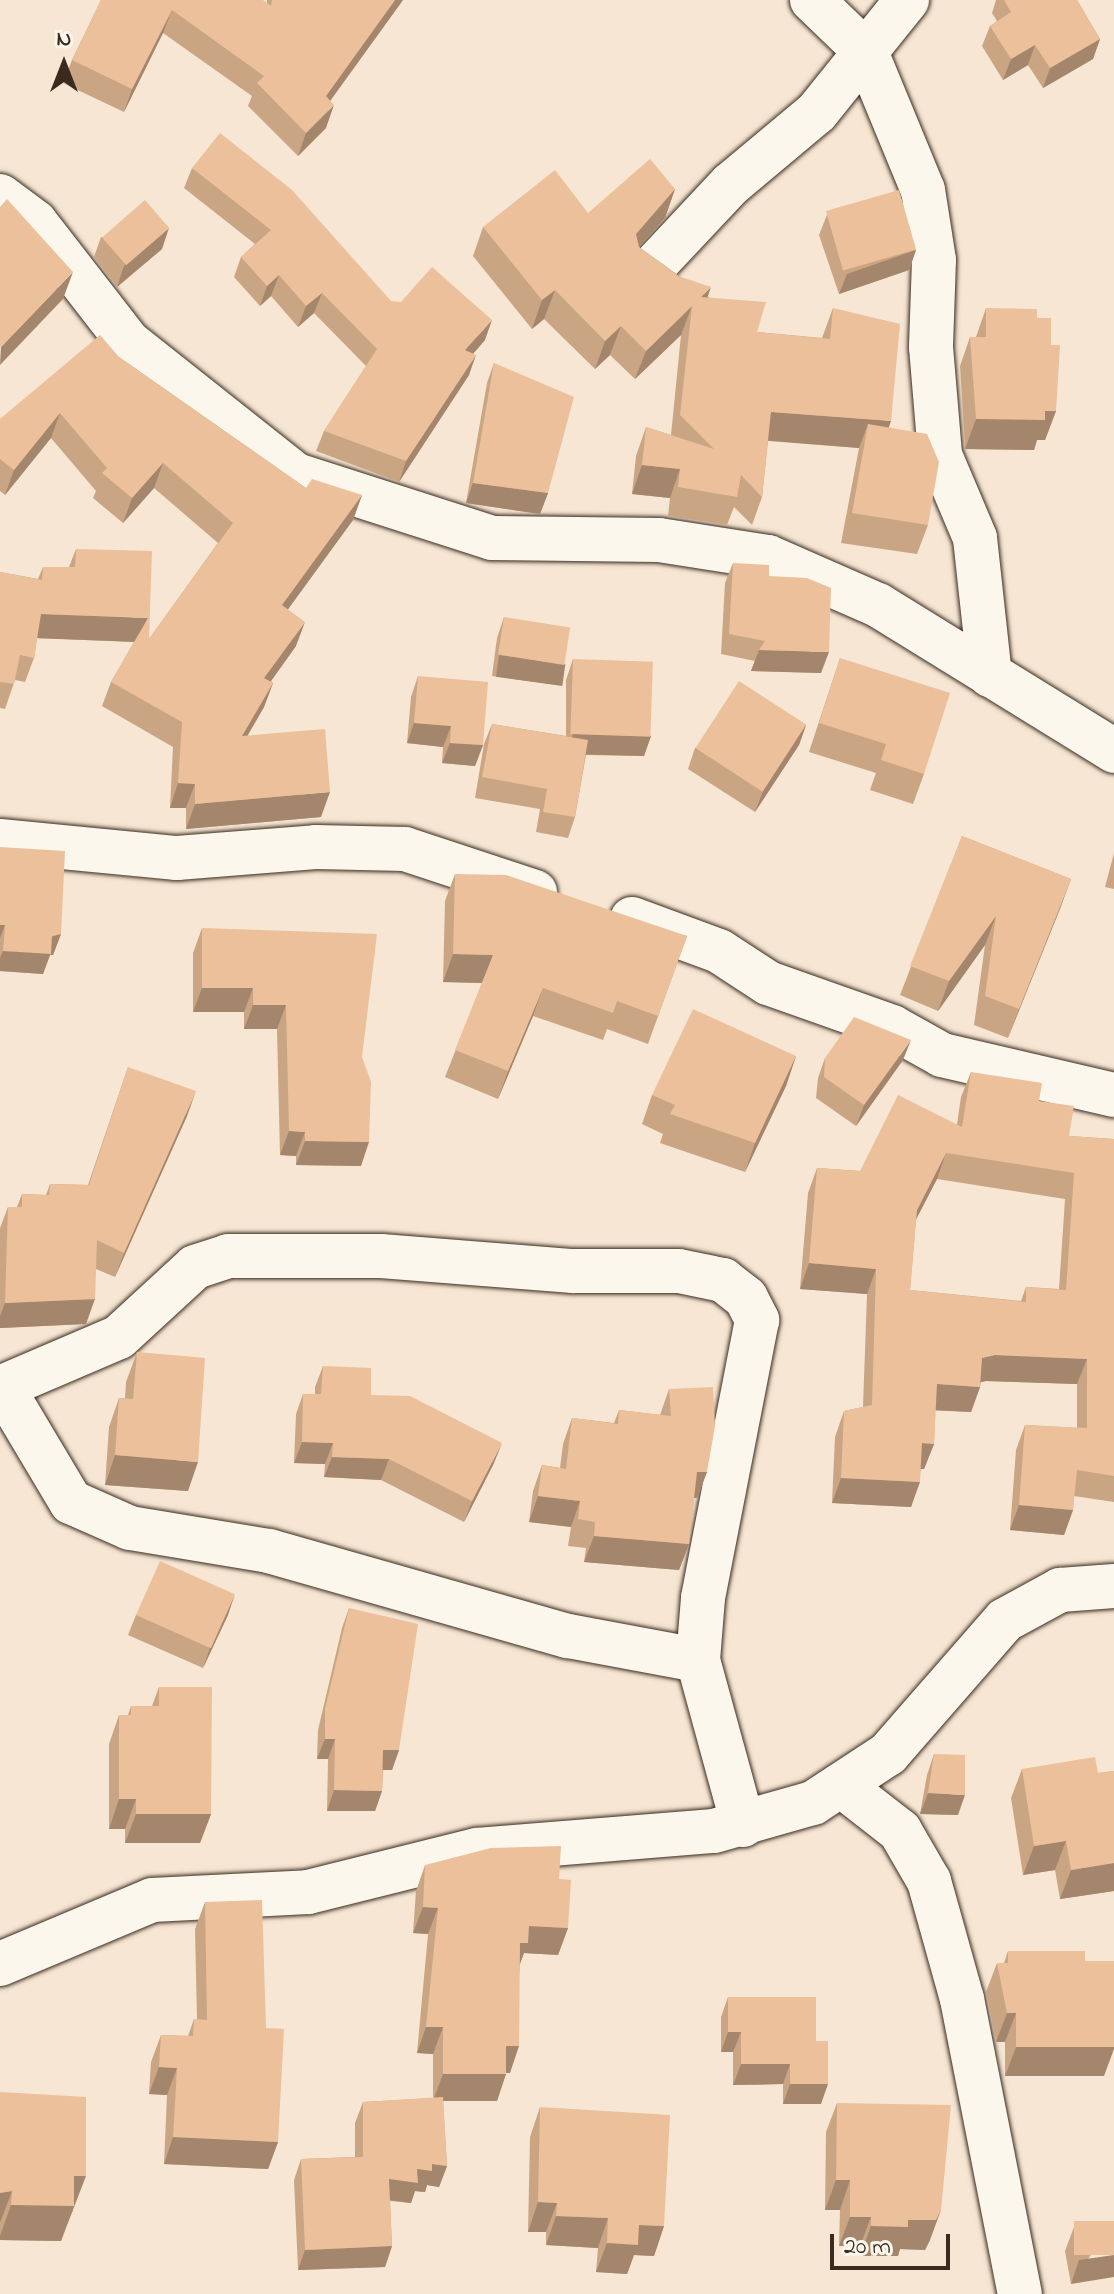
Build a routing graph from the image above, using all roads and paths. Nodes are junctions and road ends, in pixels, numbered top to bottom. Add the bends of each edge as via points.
1 (812, 0) edge
2 (907, 0) edge
3 (866, 52) junction
4 (0, 196) edge
5 (652, 268) edge
6 (990, 675) junction
7 (1114, 751) edge
8 (0, 841) edge
9 (1114, 1095) edge
10 (2, 1388) edge
11 (1114, 1586) edge
12 (698, 1660) junction
13 (841, 1785) junction
14 (743, 1825) junction
15 (0, 1964) edge
16 (1020, 2294) edge

1 - 3 street
2 - 3 street
3 - 5 street via 817,112 731,184
3 - 6 street via 923,190 934,260 931,347 940,455 975,538
4 - 6 street via 35,222 128,342 296,475 492,538 659,540 768,557 864,598
6 - 7 street
8 - 9 street via 177,858 316,847 405,849 663,928 768,983 892,1027 976,1067
10 - 12 street via 71,1502 130,1528 269,1551 568,1636
10 - 12 street via 119,1337 195,1267 228,1256 381,1256 573,1271 679,1271 723,1280 746,1298 757,1320 703,1598
11 - 13 street via 1060,1590 1005,1620 888,1754
12 - 14 street
13 - 14 street via 813,1803
13 - 16 street via 900,1831 929,1881 962,1999
14 - 15 street via 477,1850 308,1892 152,1900

